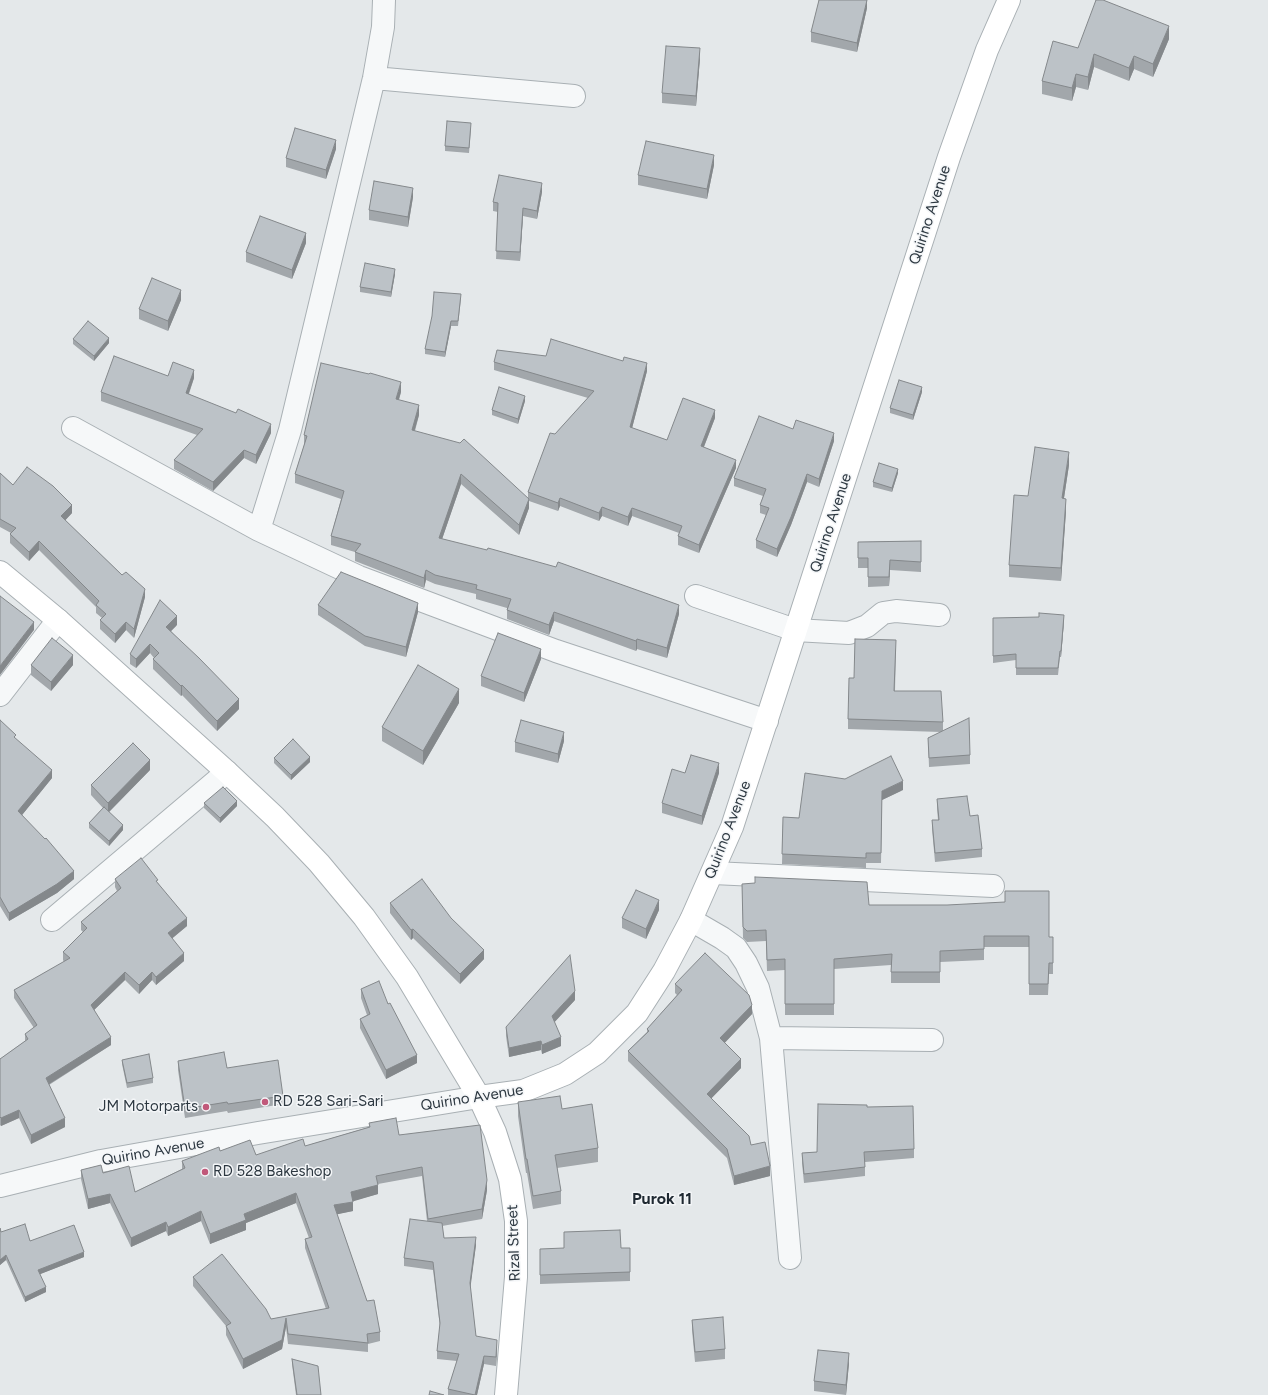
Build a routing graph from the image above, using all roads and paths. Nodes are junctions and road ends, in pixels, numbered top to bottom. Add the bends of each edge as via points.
1 (384, 0) edge
2 (1009, 0) edge
3 (374, 78) junction
4 (574, 96) dead end
5 (73, 428) dead end
6 (259, 530) junction
7 (0, 572) edge
8 (696, 596) dead end
9 (939, 615) dead end
10 (58, 620) junction
11 (795, 630) junction
12 (0, 695) edge
13 (767, 721) junction
14 (227, 772) junction
15 (713, 873) junction
16 (993, 886) dead end
17 (52, 920) dead end
18 (691, 920) junction
19 (771, 1038) junction
20 (932, 1040) dead end
21 (479, 1097) junction
22 (0, 1186) edge
23 (790, 1258) dead end
24 (506, 1395) edge

1 - 3 street via 383,27
2 - 11 main road, Quirino Avenue via 949,157
3 - 4 street
3 - 6 street via 290,430
5 - 6 street
6 - 13 street via 359,577 419,600 556,651
7 - 10 main road, Rizal Street
8 - 11 street
9 - 11 street via 896,611 883,613 866,626 849,633
10 - 12 street
10 - 14 main road, Rizal Street
11 - 13 main road, Quirino Avenue
13 - 15 main road, Quirino Avenue via 732,827
14 - 17 street
14 - 21 main road, Rizal Street via 319,863 364,917 407,977
15 - 16 street
15 - 18 main road, Quirino Avenue
18 - 19 street via 736,948 758,988
18 - 21 main road, Quirino Avenue via 664,971 637,1013 597,1052 565,1074 523,1091
19 - 20 street
19 - 23 street
21 - 22 street, Quirino Avenue via 101,1161
21 - 24 main road, Rizal Street via 495,1132 510,1179 516,1221 516,1277

